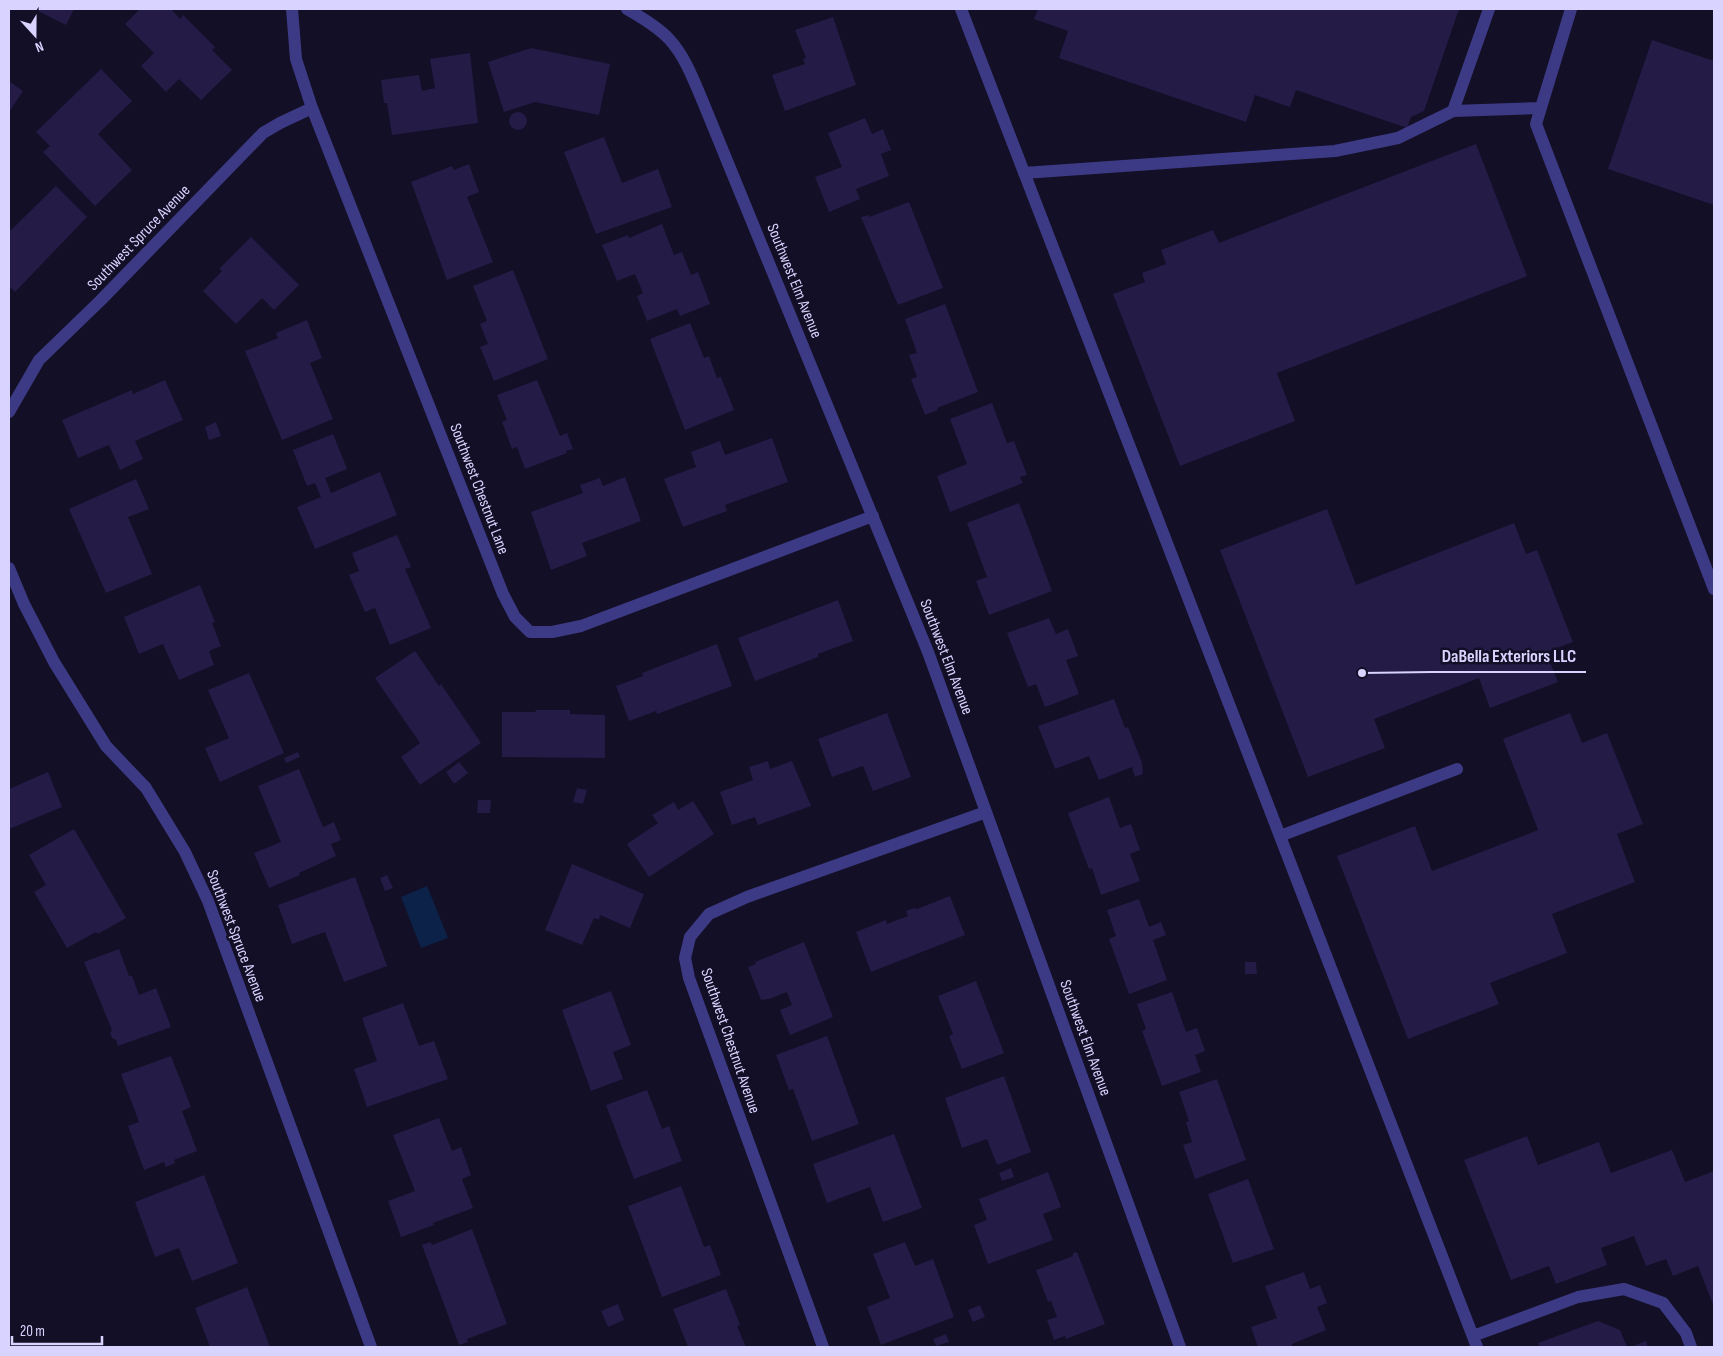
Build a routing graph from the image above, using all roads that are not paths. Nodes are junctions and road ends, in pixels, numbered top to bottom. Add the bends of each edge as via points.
1 (292, 9) edge
2 (627, 9) edge
3 (961, 9) edge
4 (1489, 9) edge
5 (1570, 9) edge
6 (312, 108) junction
7 (1540, 108) junction
8 (1453, 111) junction
9 (1024, 173) junction
10 (9, 412) edge
11 (874, 516) junction
12 (9, 568) edge
13 (1714, 589) edge
14 (1457, 769) dead end
15 (986, 812) junction
16 (1280, 836) junction
17 (1475, 1342) edge
18 (371, 1347) edge
19 (824, 1347) edge
20 (1180, 1347) edge
21 (1691, 1347) edge

1 - 6 street, Southwest Chestnut Lane via 296,59
2 - 11 street, Southwest Elm Avenue via 669,39 688,67
3 - 9 street
4 - 8 street
5 - 7 street
6 - 10 street, Southwest Spruce Avenue via 263,134 40,360
6 - 11 street, Southwest Chestnut Lane via 503,594 515,617 530,632 552,632 580,626
7 - 8 street
7 - 13 street via 1536,124
8 - 9 street via 1398,138 1335,151
9 - 16 street
11 - 15 street, Southwest Elm Avenue
12 - 18 street, Southwest Spruce Avenue via 54,662 106,746 146,788 185,852 208,901
14 - 16 street
15 - 19 street, Southwest Chestnut Avenue via 747,897 709,914 690,937 684,958 689,978
15 - 20 street, Southwest Elm Avenue
16 - 17 street
17 - 21 street via 1578,1297 1624,1289 1663,1303 1686,1333

